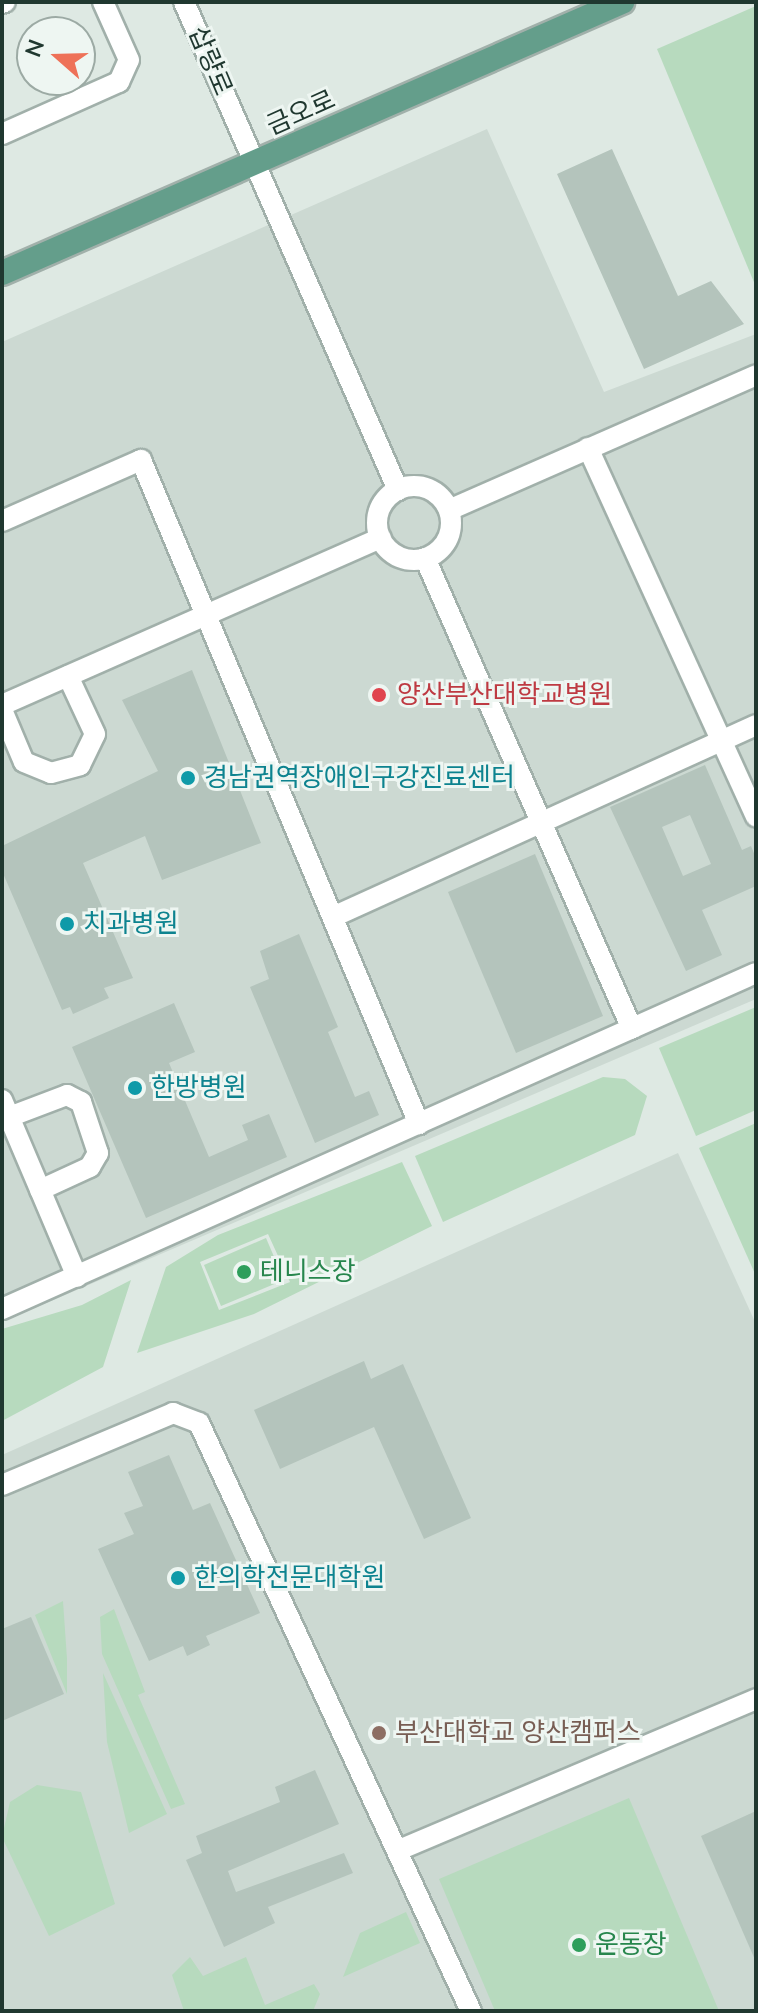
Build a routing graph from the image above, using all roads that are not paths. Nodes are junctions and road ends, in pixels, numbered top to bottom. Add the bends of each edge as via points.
1 (103, 2) edge
2 (184, 2) edge
3 (622, 2) edge
4 (2, 134) edge
5 (254, 164) junction
6 (2, 273) edge
7 (756, 375) edge
8 (588, 448) junction
9 (398, 490) junction
10 (449, 510) junction
11 (2, 521) edge
12 (381, 538) junction
13 (425, 558) junction
14 (206, 614) junction
15 (68, 676) junction
16 (2, 708) edge
17 (756, 725) edge
18 (723, 740) junction
19 (756, 816) edge
20 (542, 825) junction
21 (335, 916) junction
22 (756, 973) edge
23 (632, 1029) junction
24 (6, 1108) edge
25 (419, 1124) junction
26 (40, 1190) junction
27 (77, 1277) junction
28 (2, 1309) edge
29 (2, 1485) edge
30 (756, 1699) edge
31 (399, 1850) junction
32 (471, 2011) edge

1 - 4 street via 129,60 119,82
2 - 5 street, 삽량로
3 - 5 main road, 금오로
5 - 6 main road, 금오로
5 - 9 street, 삽량로
7 - 8 street
8 - 10 street
8 - 18 street
9 - 10 street via 422,487
9 - 12 street via 378,516
10 - 13 street via 445,544
11 - 14 street via 141,460
12 - 13 street via 404,559
12 - 14 street
13 - 20 street
14 - 15 street
14 - 21 street
15 - 16 street
15 - 16 street via 95,734 80,765 51,773 24,762
17 - 18 street
18 - 19 street
18 - 20 street
20 - 21 street
20 - 23 street
21 - 25 street
22 - 23 street
23 - 25 street
24 - 26 street
24 - 26 street via 67,1095 81,1102 98,1153 90,1167
25 - 27 street
26 - 27 street
27 - 28 street
29 - 31 street via 173,1413 199,1423
30 - 31 street
31 - 32 street

